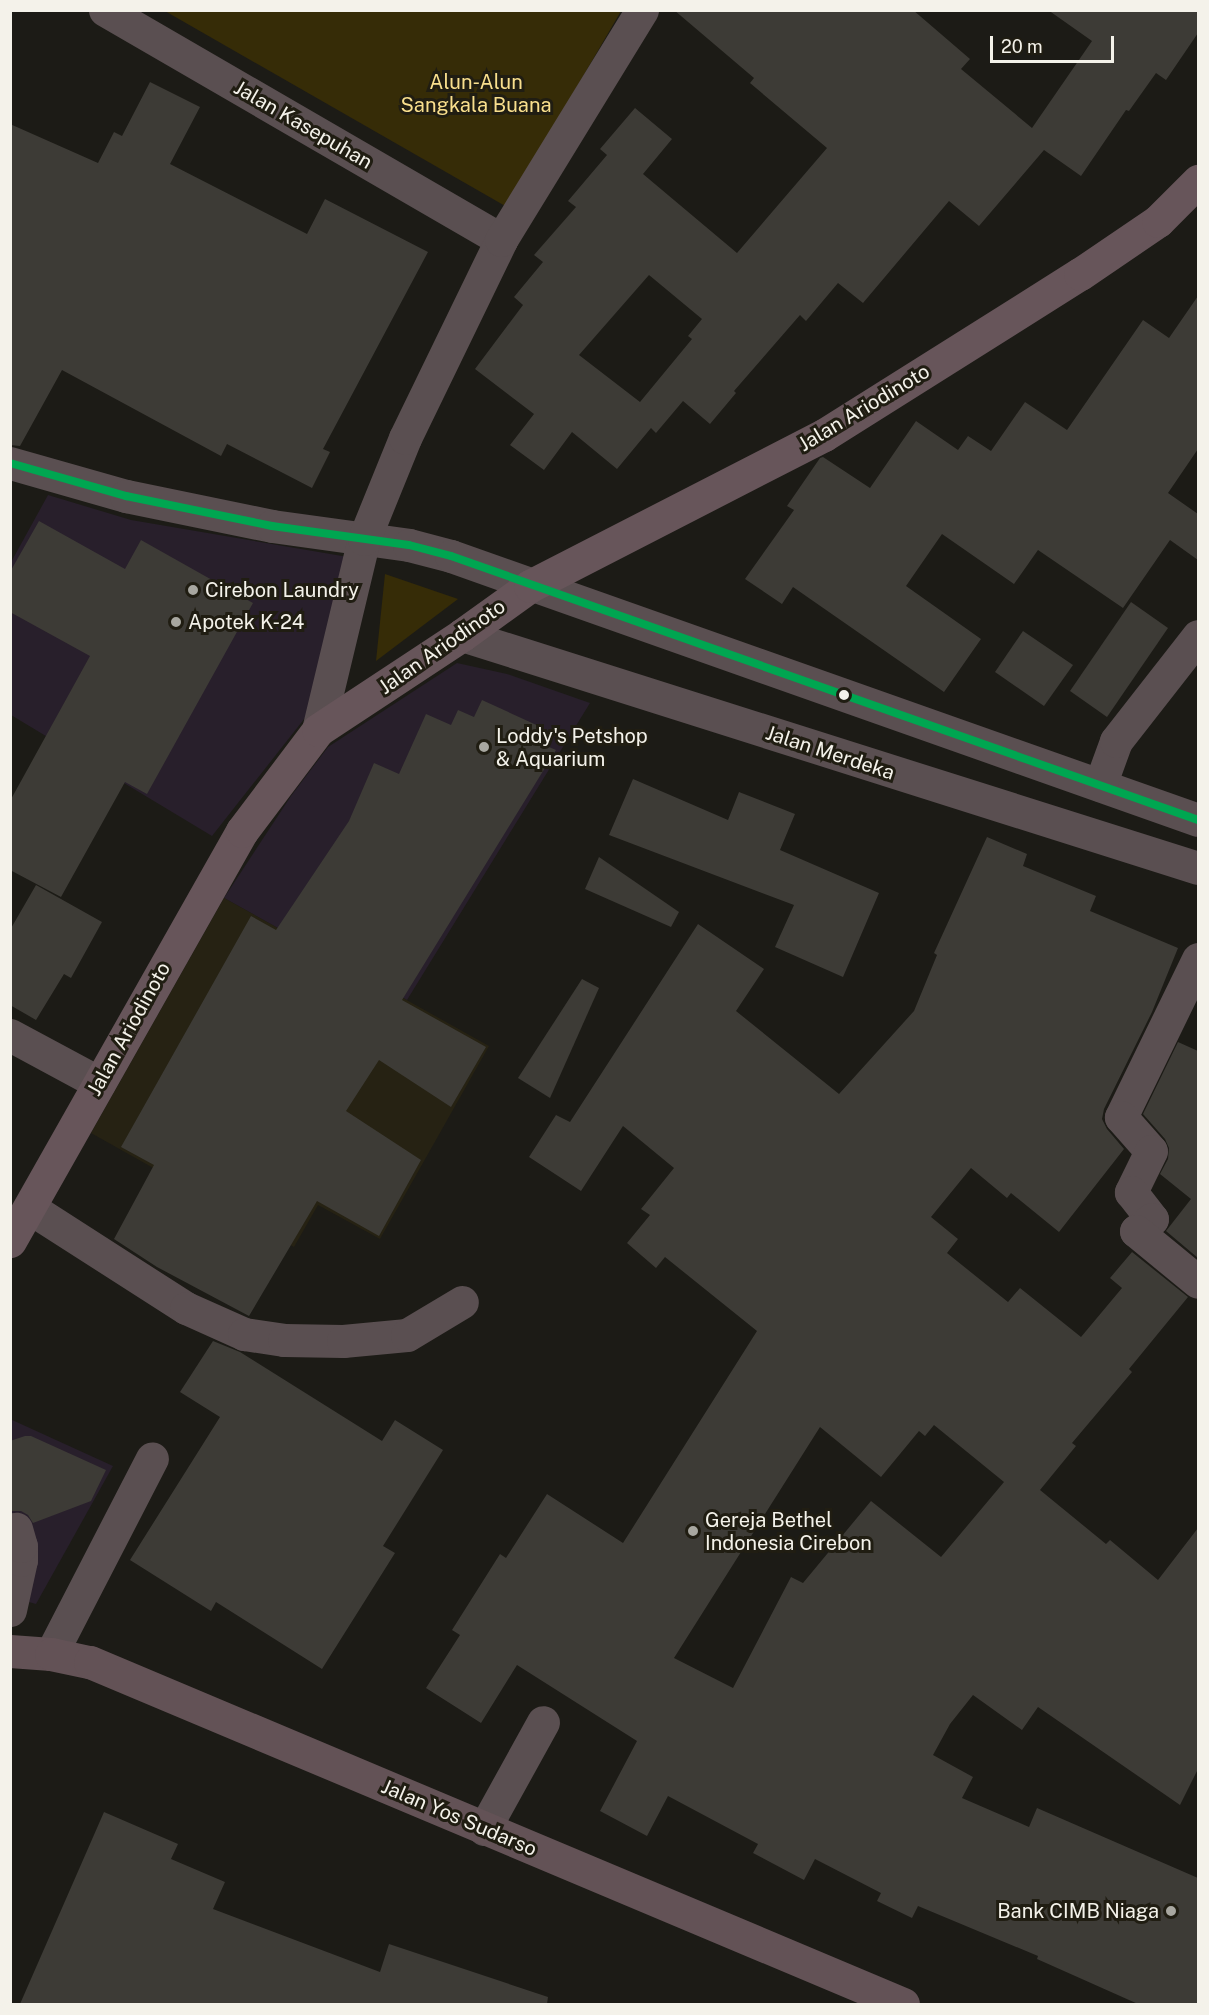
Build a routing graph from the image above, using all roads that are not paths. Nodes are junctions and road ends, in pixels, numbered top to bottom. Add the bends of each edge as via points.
1 (105, 10) edge
2 (642, 10) edge
3 (1198, 181) edge
4 (501, 240) junction
5 (10, 463) edge
6 (364, 538) junction
7 (530, 586) junction
8 (462, 635) junction
9 (1198, 636) edge
10 (318, 730) junction
11 (1100, 785) junction
12 (1198, 820) edge
13 (1198, 868) edge
14 (1198, 959) edge
15 (10, 1035) edge
16 (99, 1083) junction
17 (30, 1208) junction
18 (10, 1241) edge
19 (1198, 1282) edge
20 (462, 1302) dead end
21 (152, 1458) dead end
22 (16, 1529) dead end
23 (10, 1610) edge
24 (10, 1651) edge
25 (51, 1653) junction
26 (543, 1722) dead end
27 (484, 1829) junction
28 (903, 2004) edge

1 - 4 street, Jalan Kasepuhan
2 - 4 street
3 - 7 main road, Jalan Ariodinoto via 1158,221 1080,274 824,435
4 - 6 street via 405,438
5 - 6 street via 126,496 272,526
6 - 7 street via 451,556
6 - 10 street
7 - 8 main road, Jalan Ariodinoto
7 - 11 street
8 - 10 main road, Jalan Ariodinoto
8 - 13 street, Jalan Merdeka
9 - 11 street via 1116,741
10 - 16 main road, Jalan Ariodinoto via 242,831
11 - 12 street
14 - 19 street via 1121,1117 1151,1151 1131,1192 1152,1219 1136,1231
15 - 16 street
16 - 17 main road, Jalan Ariodinoto
17 - 18 main road, Jalan Ariodinoto
17 - 20 street via 186,1308 244,1334 284,1340 344,1341 407,1335
21 - 25 street
22 - 23 street via 21,1560
24 - 25 highway, Jalan Yos Sudarso
25 - 27 highway, Jalan Yos Sudarso via 90,1662
26 - 27 street
27 - 28 highway, Jalan Yos Sudarso

